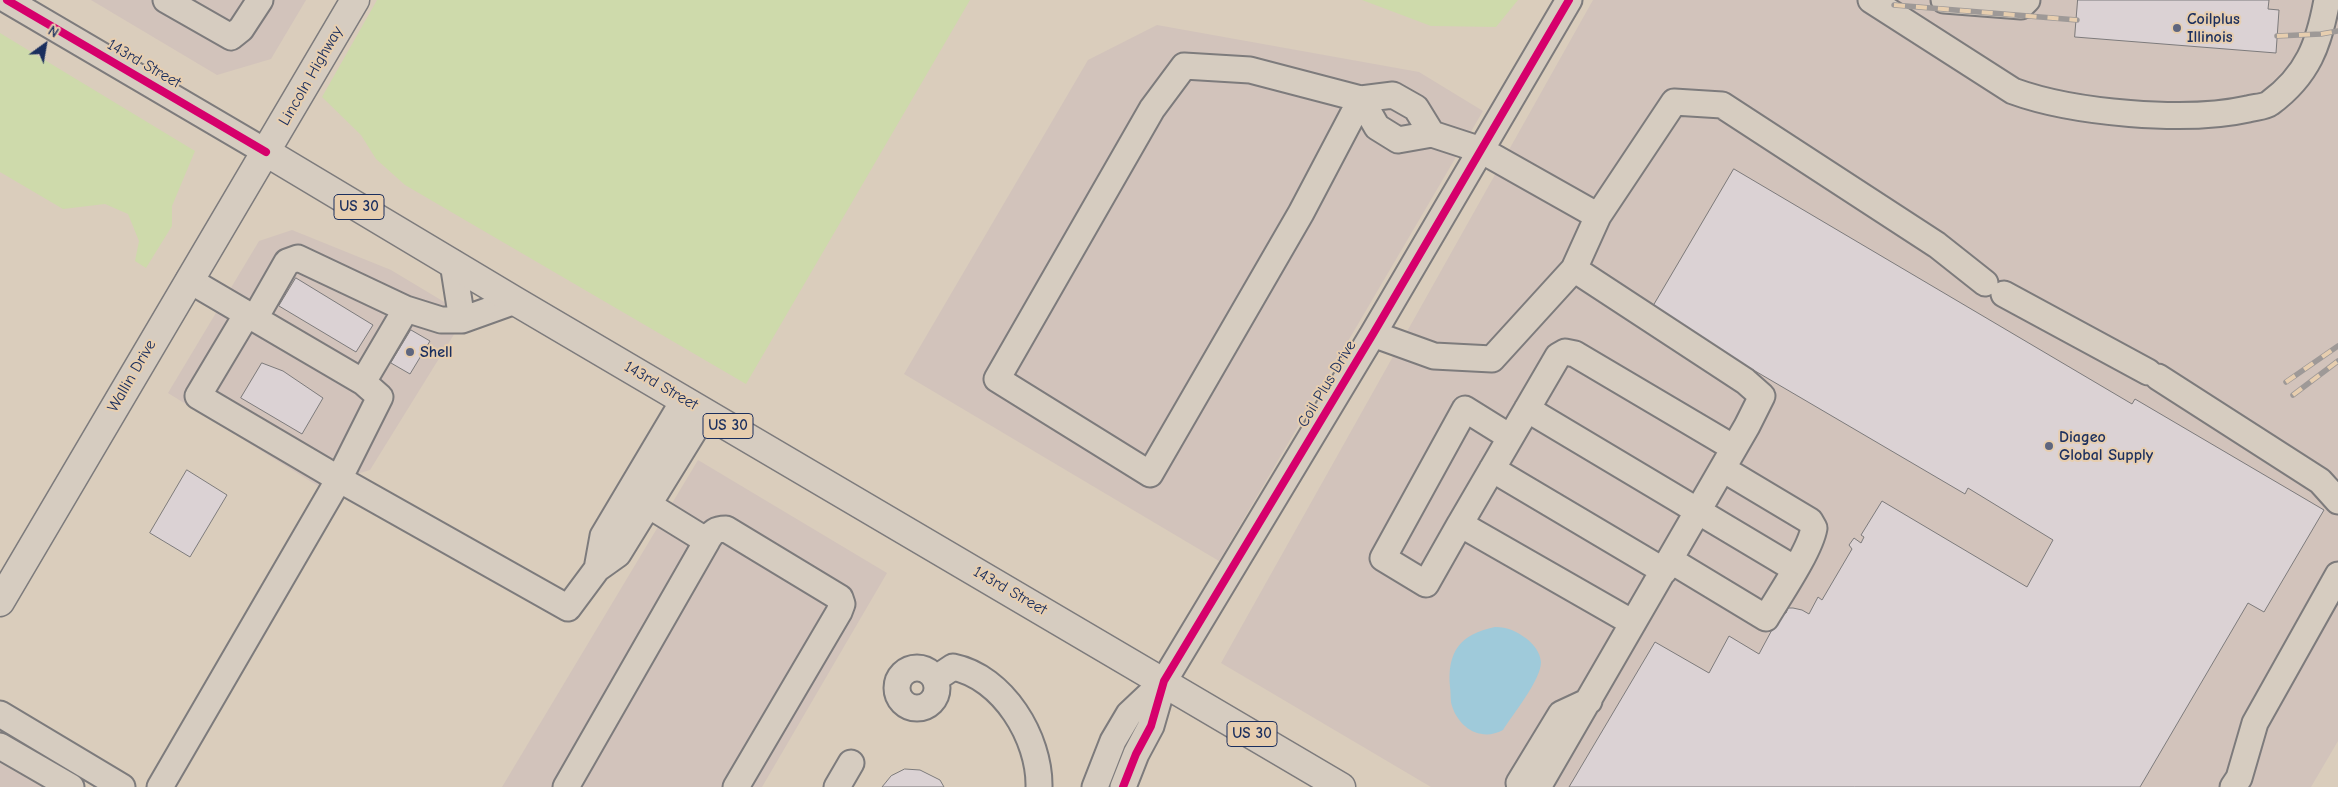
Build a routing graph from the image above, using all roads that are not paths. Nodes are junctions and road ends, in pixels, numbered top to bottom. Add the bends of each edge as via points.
1 (8, 0) edge
2 (166, 0) edge
3 (260, 0) edge
4 (355, 0) edge
5 (1569, 0) edge
6 (1871, 0) edge
7 (1944, 0) edge
8 (2027, 0) edge
9 (2327, 0) edge
10 (1361, 99) junction
11 (1432, 134) junction
12 (1481, 150) junction
13 (266, 152) junction
14 (1598, 216) junction
15 (453, 263) junction
16 (1574, 269) junction
17 (189, 280) junction
18 (515, 301) junction
19 (406, 309) junction
20 (251, 316) junction
21 (462, 320) junction
22 (1373, 334) junction
23 (363, 382) junction
24 (695, 407) junction
25 (1527, 409) junction
26 (1510, 437) junction
27 (1729, 459) junction
28 (1492, 469) junction
29 (332, 474) junction
30 (638, 499) junction
31 (2338, 501) edge
32 (1699, 510) junction
33 (1460, 524) junction
34 (707, 540) junction
35 (1667, 565) junction
36 (1795, 569) junction
37 (2338, 575) edge
38 (0, 602) edge
39 (1634, 623) junction
40 (935, 679) dead end
41 (1164, 681) junction
42 (1589, 701) junction
43 (0, 714) edge
44 (0, 746) edge
45 (851, 763) dead end
46 (2242, 784) edge
47 (71, 787) edge
48 (122, 787) edge
49 (160, 787) edge
50 (566, 787) edge
51 (736, 787) edge
52 (837, 787) edge
53 (1039, 787) edge
54 (1095, 787) edge
55 (1123, 787) edge
56 (1340, 787) edge
57 (1520, 787) edge
58 (1538, 787) edge
59 (1556, 787) edge

1 - 13 street, 143rd Street
2 - 3 street via 231,37 241,29
4 - 13 main road, Lincoln Highway
5 - 12 street, Coil Plus Drive
6 - 9 street via 2013,91 2036,100 2140,115 2228,114 2268,104 2291,84 2313,54 2321,34
7 - 8 street via 2021,6
10 - 10 street via 1250,70 1184,66 1152,109 997,379 1150,474 1301,213
10 - 11 street via 1393,95 1416,108
10 - 11 street via 1377,127 1398,140
11 - 12 street
12 - 14 street
12 - 22 street, Coil Plus Drive
13 - 15 main road, 143rd Street / US 30
13 - 17 main road, Wallin Drive
14 - 16 street
14 - 31 street via 1674,102 1722,105 1937,245 1994,289 2153,375 2320,481
15 - 18 main road, 143rd Street / US 30
15 - 21 street
16 - 22 street via 1492,359 1434,356
16 - 27 street via 1745,381 1762,396
17 - 20 street
17 - 38 main road, Wallin Drive
18 - 21 street
18 - 24 main road, 143rd Street / US 30
19 - 20 street via 298,258 287,262
19 - 21 street via 441,320
19 - 23 street
20 - 23 street
20 - 29 street via 198,396
22 - 41 street, Coil Plus Drive
23 - 29 street via 380,397
24 - 30 street
24 - 41 main road, 143rd Street / US 30
25 - 26 street
25 - 27 street via 1558,356 1571,353
25 - 32 street
26 - 28 street
26 - 33 street via 1465,409 1383,558 1426,584
27 - 32 street
27 - 36 street via 1810,521 1814,528 1812,538
28 - 33 street
28 - 35 street
29 - 30 street via 568,608 597,569 618,554
29 - 49 street
30 - 34 street
32 - 35 street
32 - 36 street
33 - 39 street
34 - 50 street
34 - 51 street via 712,532 726,529 833,592 842,604
35 - 36 street via 1766,618
35 - 39 street
37 - 46 street via 2255,723
39 - 42 street
40 - 53 street via 953,667 964,669 988,682 1006,700 1019,718 1032,747
41 - 54 street, Coil Plus Drive via 1129,714 1113,741
41 - 55 street, Coil Plus Drive via 1151,726
41 - 56 main road, 143rd Street / US 30
42 - 57 street via 1561,714
42 - 58 street
42 - 59 street via 1590,728
43 - 48 street
44 - 47 street
45 - 52 street

